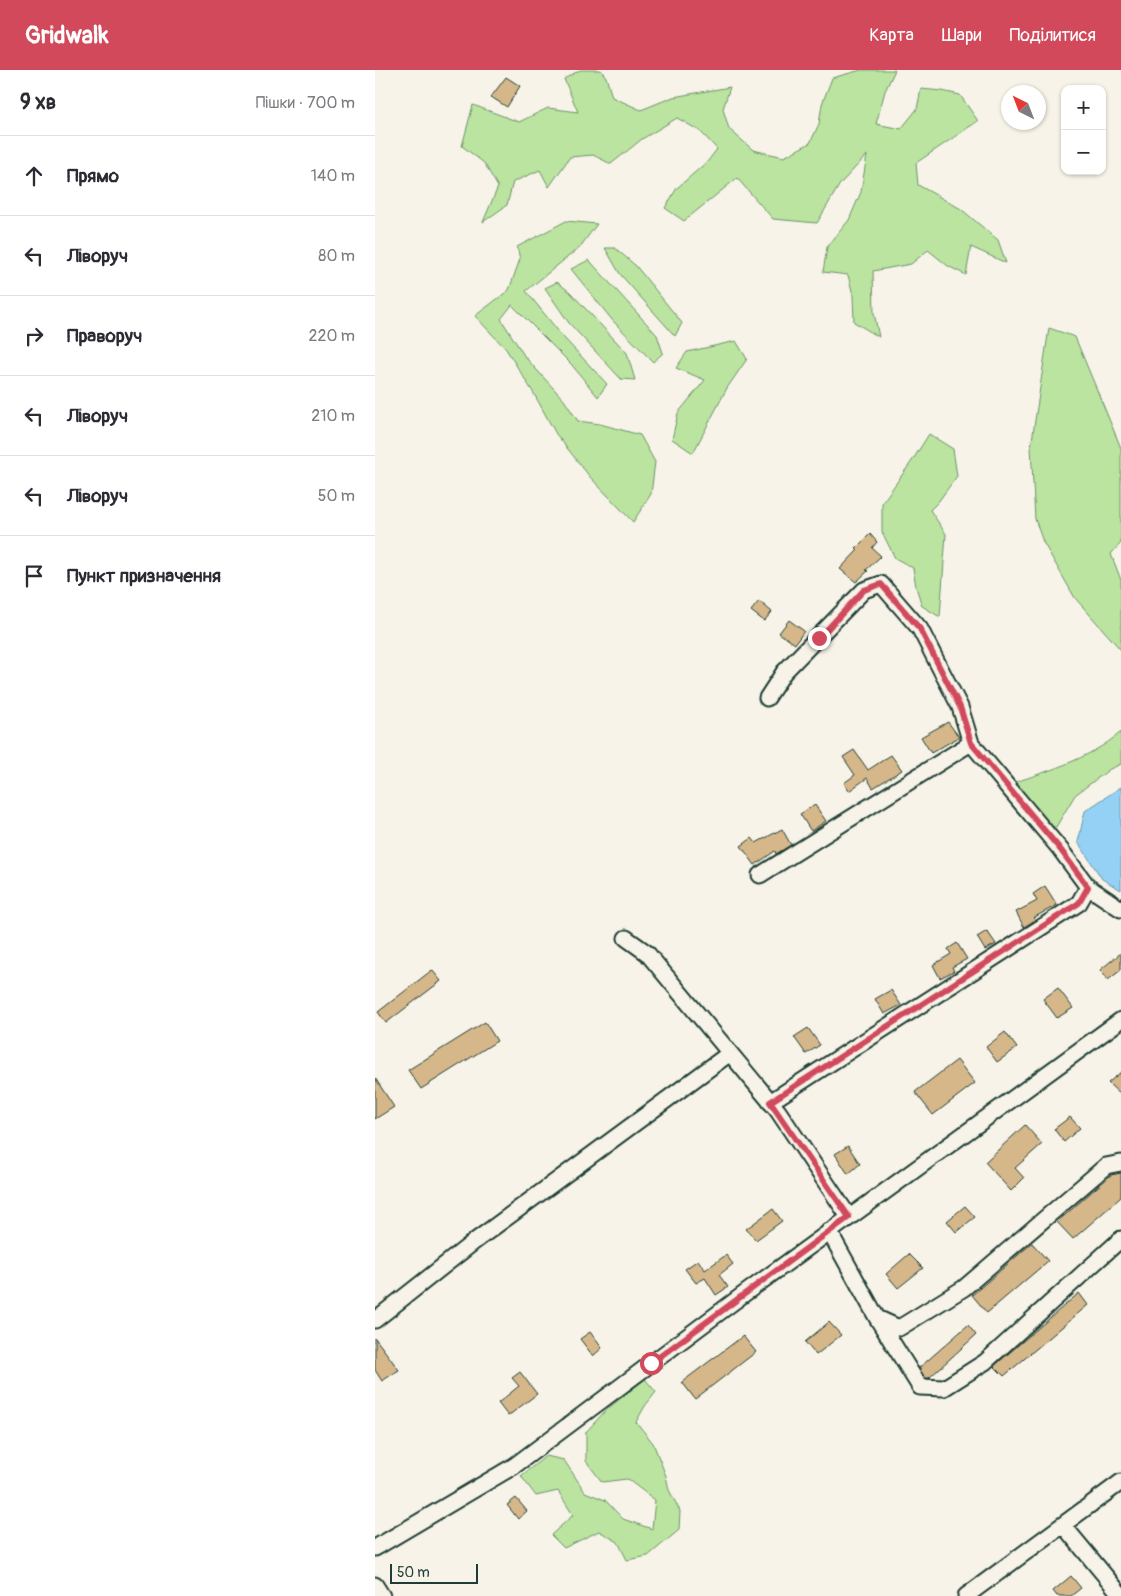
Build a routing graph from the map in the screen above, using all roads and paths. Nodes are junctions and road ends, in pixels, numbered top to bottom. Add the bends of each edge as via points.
1 (767, 698) dead end
2 (971, 743) junction
3 (760, 875) dead end
4 (1088, 887) junction
5 (1121, 909) edge
6 (626, 938) dead end
7 (1121, 1020) edge
8 (729, 1053) junction
9 (770, 1102) junction
10 (1121, 1163) edge
11 (849, 1217) junction
12 (829, 1231) junction
13 (1121, 1239) edge
14 (877, 1318) junction
15 (375, 1320) edge
16 (1121, 1482) edge
17 (1063, 1526) junction
18 (375, 1548) edge
19 (375, 1585) edge
20 (1121, 1595) edge
21 (382, 1596) edge
22 (966, 1596) edge

1 - 2 street via 784,672 864,590 881,584 920,629 960,707
2 - 3 street
2 - 4 street
4 - 5 street
4 - 9 street via 1079,903
6 - 8 street via 647,953
7 - 11 street
8 - 9 street
8 - 15 street via 475,1241
9 - 11 street
10 - 14 street via 1106,1166 964,1288 899,1328
11 - 12 street
12 - 14 street
12 - 18 street via 513,1466
13 - 14 street via 985,1362 944,1388 919,1387
16 - 17 street
17 - 20 street
17 - 22 street
19 - 21 street

